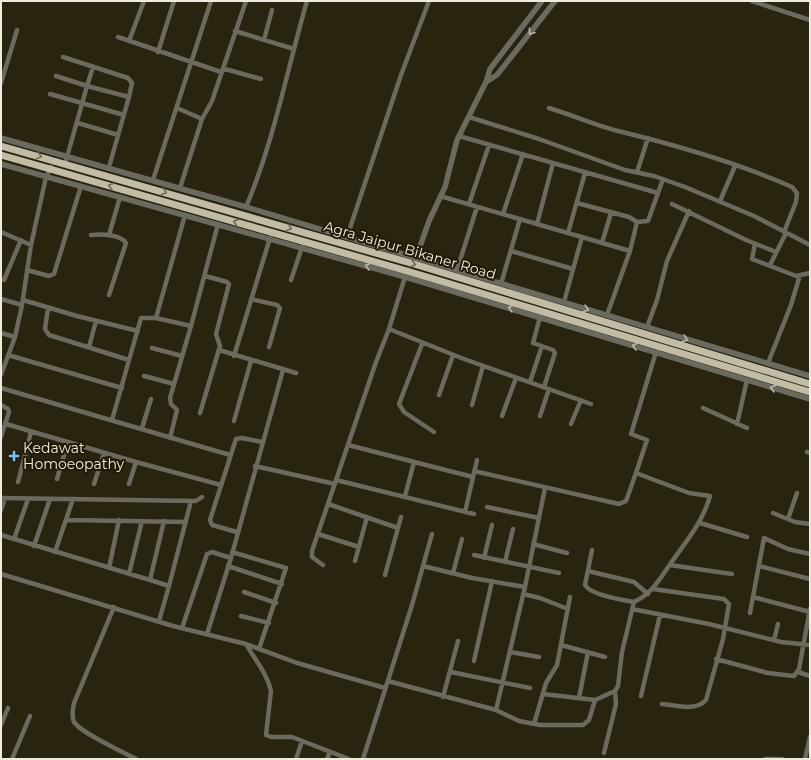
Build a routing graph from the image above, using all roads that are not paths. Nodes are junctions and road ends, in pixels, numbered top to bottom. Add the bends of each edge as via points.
1 (144, 1) edge
2 (174, 1) edge
3 (211, 1) edge
4 (246, 1) edge
5 (307, 1) edge
6 (429, 1) edge
7 (542, 1) edge
8 (555, 1) edge
9 (752, 1) edge
10 (272, 10) dead end
11 (810, 20) edge
12 (17, 30) dead end
13 (235, 32) junction
14 (118, 37) dead end
15 (264, 40) junction
16 (129, 41) junction
17 (294, 49) junction
18 (158, 52) junction
19 (63, 57) dead end
20 (191, 62) junction
21 (93, 67) junction
22 (221, 72) junction
23 (56, 76) dead end
24 (261, 79) dead end
25 (486, 82) junction
26 (1, 83) edge
27 (87, 86) junction
28 (50, 94) dead end
29 (128, 97) junction
30 (83, 103) junction
31 (177, 108) junction
32 (549, 108) dead end
33 (124, 115) junction
34 (470, 117) junction
35 (202, 119) junction
36 (78, 123) junction
37 (118, 135) junction
38 (459, 136) junction
39 (1, 138) edge
40 (648, 138) junction
41 (489, 145) junction
42 (1, 146) edge
43 (523, 154) junction
44 (1, 155) edge
45 (67, 156) junction
46 (54, 160) junction
47 (553, 163) junction
48 (1, 164) edge
49 (65, 164) junction
50 (735, 166) junction
51 (109, 168) junction
52 (50, 169) junction
53 (637, 172) junction
54 (585, 173) junction
55 (46, 176) junction
56 (663, 179) junction
57 (153, 180) junction
58 (81, 186) junction
59 (180, 188) junction
60 (658, 193) junction
61 (440, 196) junction
62 (120, 197) junction
63 (720, 201) junction
64 (469, 204) junction
65 (576, 204) junction
66 (672, 204) dead end
67 (477, 206) junction
68 (246, 207) junction
69 (688, 211) junction
70 (611, 213) junction
71 (503, 214) junction
72 (185, 215) junction
73 (520, 219) junction
74 (637, 222) junction
75 (218, 224) junction
76 (537, 224) junction
77 (1, 232) edge
78 (785, 232) junction
79 (568, 233) junction
80 (90, 235) dead end
81 (109, 235) junction
82 (582, 237) junction
83 (270, 238) junction
84 (347, 238) junction
85 (21, 240) junction
86 (602, 243) junction
87 (755, 244) junction
88 (31, 245) junction
89 (810, 245) edge
90 (302, 247) junction
91 (511, 251) junction
92 (630, 251) junction
93 (776, 252) junction
94 (416, 258) junction
95 (770, 265) junction
96 (573, 269) junction
97 (27, 270) junction
98 (458, 270) junction
99 (810, 273) edge
100 (800, 275) junction
101 (205, 276) junction
102 (405, 277) junction
103 (4, 280) dead end
104 (291, 280) dead end
105 (501, 284) junction
106 (108, 295) dead end
107 (1, 299) edge
108 (251, 299) junction
109 (564, 302) junction
110 (23, 303) junction
111 (48, 308) junction
112 (607, 315) junction
113 (540, 317) junction
114 (156, 318) junction
115 (96, 321) junction
116 (191, 326) junction
117 (647, 327) junction
118 (390, 329) junction
119 (138, 331) junction
120 (1, 333) edge
121 (14, 337) junction
122 (422, 344) junction
123 (542, 346) junction
124 (89, 347) junction
125 (269, 347) dead end
126 (152, 348) dead end
127 (219, 350) junction
128 (656, 352) junction
129 (8, 355) junction
130 (453, 355) junction
131 (182, 356) junction
132 (234, 356) junction
133 (129, 360) junction
134 (251, 361) junction
135 (768, 363) junction
136 (483, 366) junction
137 (283, 370) junction
138 (2, 372) edge
139 (296, 373) dead end
140 (144, 376) dead end
141 (810, 376) edge
142 (516, 378) junction
143 (747, 380) junction
144 (530, 382) junction
145 (174, 384) junction
146 (810, 384) edge
147 (1, 388) edge
148 (122, 388) junction
149 (547, 388) junction
150 (810, 392) edge
151 (439, 395) dead end
152 (151, 398) dead end
153 (581, 400) junction
154 (810, 400) edge
155 (591, 404) dead end
156 (1, 405) edge
157 (472, 405) dead end
158 (703, 408) dead end
159 (200, 413) dead end
160 (502, 416) dead end
161 (540, 416) dead end
162 (112, 420) junction
163 (234, 421) dead end
164 (6, 424) junction
165 (571, 424) dead end
166 (737, 424) junction
167 (142, 428) junction
168 (747, 428) dead end
169 (31, 432) junction
170 (434, 432) dead end
171 (1, 437) edge
172 (170, 438) junction
173 (68, 442) junction
174 (262, 442) junction
175 (348, 445) junction
176 (104, 453) junction
177 (230, 455) junction
178 (476, 460) dead end
179 (136, 462) junction
180 (414, 462) junction
181 (255, 466) junction
182 (474, 471) junction
183 (636, 473) junction
184 (473, 477) junction
185 (57, 479) dead end
186 (18, 482) dead end
187 (336, 482) junction
188 (94, 484) dead end
189 (129, 484) dead end
190 (221, 485) junction
191 (545, 488) junction
192 (797, 493) dead end
193 (405, 496) junction
194 (202, 497) dead end
195 (3, 498) edge
196 (28, 499) junction
197 (50, 499) junction
198 (73, 499) junction
199 (191, 500) junction
200 (328, 504) junction
201 (487, 507) dead end
202 (1, 510) edge
203 (465, 512) junction
204 (773, 513) dead end
205 (474, 514) dead end
206 (367, 517) junction
207 (401, 517) dead end
208 (539, 518) junction
209 (788, 519) junction
210 (66, 520) junction
211 (119, 520) junction
212 (142, 521) junction
213 (164, 521) junction
214 (186, 522) junction
215 (700, 523) junction
216 (810, 524) edge
217 (492, 525) dead end
218 (398, 528) junction
219 (513, 528) dead end
220 (237, 532) junction
221 (318, 534) junction
222 (432, 534) dead end
223 (1, 535) edge
224 (747, 537) dead end
225 (14, 539) junction
226 (462, 539) dead end
227 (533, 544) junction
228 (34, 546) junction
229 (359, 547) junction
230 (592, 550) dead end
231 (55, 552) junction
232 (232, 552) junction
233 (567, 553) dead end
234 (810, 554) edge
235 (474, 555) dead end
236 (230, 558) junction
237 (484, 558) junction
238 (355, 561) dead end
239 (505, 562) junction
240 (323, 565) dead end
241 (670, 565) junction
242 (228, 566) junction
243 (423, 566) junction
244 (759, 566) junction
245 (529, 567) junction
246 (109, 568) junction
247 (588, 571) junction
248 (453, 573) junction
249 (559, 573) dead end
250 (1, 574) edge
251 (129, 574) junction
252 (732, 574) dead end
253 (385, 575) dead end
254 (810, 579) edge
255 (150, 580) junction
256 (492, 581) junction
257 (282, 584) junction
258 (169, 586) junction
259 (525, 587) junction
260 (653, 589) junction
261 (244, 592) dead end
262 (523, 594) junction
263 (648, 594) junction
264 (753, 596) junction
265 (570, 597) dead end
266 (634, 602) junction
267 (276, 603) junction
268 (114, 607) junction
269 (632, 609) junction
270 (568, 610) junction
271 (750, 613) dead end
272 (810, 613) edge
273 (660, 615) junction
274 (241, 616) dead end
275 (159, 622) junction
276 (269, 623) junction
277 (778, 624) dead end
278 (182, 628) junction
279 (725, 629) junction
280 (207, 634) junction
281 (774, 640) junction
282 (458, 641) dead end
283 (246, 644) junction
284 (807, 644) edge
285 (561, 645) junction
286 (259, 649) junction
287 (510, 652) junction
288 (588, 652) junction
289 (539, 657) dead end
290 (605, 657) dead end
291 (716, 659) junction
292 (474, 660) dead end
293 (451, 672) junction
294 (798, 672) junction
295 (810, 676) edge
296 (388, 681) junction
297 (503, 682) junction
298 (385, 688) junction
299 (530, 688) dead end
300 (616, 691) junction
301 (543, 694) junction
302 (641, 696) dead end
303 (443, 697) junction
304 (579, 698) junction
305 (595, 700) junction
306 (662, 704) dead end
307 (8, 708) dead end
308 (496, 710) junction
309 (30, 716) dead end
310 (534, 724) junction
311 (1, 725) edge
312 (810, 737) edge
313 (302, 741) junction
314 (330, 752) junction
315 (604, 753) dead end
316 (12, 759) edge
317 (136, 759) edge
318 (296, 759) edge
319 (327, 759) edge
320 (349, 759) edge
321 (363, 759) edge
322 (765, 759) edge
323 (782, 759) edge
324 (805, 759) edge

1 - 16 street
2 - 18 street
3 - 20 street
4 - 13 street
5 - 17 street
6 - 84 street via 401,75
7 - 25 street via 490,69
8 -> 25 street via 497,75
9 - 11 street
10 - 15 street
12 - 26 street
13 - 15 street
13 - 22 street
14 - 16 street
15 - 17 street
16 - 18 street
17 - 68 street via 267,150
18 - 20 street
19 - 21 street
20 - 22 street
20 - 31 street
21 - 27 street
21 - 29 street via 130,80 132,86
22 - 24 street via 225,69
22 - 35 street via 212,101
23 - 27 street
25 - 34 street
27 - 29 street
27 - 30 street
28 - 30 street
29 - 33 street
30 - 33 street
30 - 36 street
31 - 35 street
31 - 57 street
32 - 40 street via 617,131
33 - 37 street
34 - 38 street
34 - 53 street
35 - 59 street
36 - 37 street
36 - 45 street
37 - 51 street
38 - 41 street
38 - 61 street
39 - 45 street
40 - 50 street
40 - 53 street
41 - 43 street
41 - 64 street
42 -> 46 highway, Agra Jaipur Bikaner Road
43 - 47 street
43 - 71 street
44 - 52 highway, Agra Jaipur Bikaner Road
45 - 49 street
45 - 51 street
46 - 49 highway, Agra Jaipur Bikaner Road
46 - 52 street
47 - 54 street
47 - 76 street
48 - 55 street
49 -> 146 highway, Agra Jaipur Bikaner Road via 466,280
50 - 63 street
50 - 78 street via 794,188 797,193 796,202
51 - 57 street
52 - 55 street
150 -> 52 highway, Agra Jaipur Bikaner Road via 407,271
53 - 56 street
54 - 60 street
54 - 65 street
55 - 58 street
55 - 88 street
56 - 60 street
56 - 63 street
57 - 59 street
58 - 62 street
58 - 97 street via 54,274 49,276
59 - 68 street
60 - 74 street via 648,220
61 - 64 street
61 - 94 street
62 - 72 street
62 - 81 street
63 - 78 street
64 - 67 street
65 - 70 street
65 - 79 street
66 - 69 street
67 - 71 street
67 - 98 street
68 - 84 street
69 - 87 street
69 - 117 street via 667,261
70 - 74 street via 629,217
70 - 86 street
71 - 73 street
72 - 75 street
72 - 114 street
73 - 76 street
73 - 91 street
74 - 92 street
75 - 83 street
75 - 101 street
76 - 79 street
77 - 85 street
78 - 89 street
78 - 93 street
79 - 82 street
80 - 81 street
81 - 106 street via 125,240 126,244
82 - 86 street
82 - 96 street
83 - 90 street
83 - 108 street
84 - 94 street
85 - 88 street
85 - 103 street
86 - 92 street
87 - 93 street
87 - 95 street via 752,259
88 - 97 street
102 -> 90 street
90 - 104 street
91 - 96 street
91 - 105 street
92 - 112 street
93 - 95 street
94 - 98 street
95 - 100 street via 796,276
96 - 109 street
97 - 110 street
98 - 105 street
99 - 100 street
100 - 135 street via 792,305
101 - 116 street
101 - 127 street via 229,283 216,334 220,342
113 -> 102 street
102 - 118 street
105 - 109 street
107 - 110 street
108 - 125 street via 280,308
108 - 132 street
109 -> 112 street
110 - 111 street
110 - 121 street
111 - 115 street
111 - 124 street via 46,332 49,335
112 - 117 street
113 - 123 street via 533,341
128 -> 113 street
114 - 116 street
114 - 119 street via 142,317
115 - 119 street
115 - 124 street
116 - 131 street
117 -> 135 street
118 - 122 street
118 - 175 street
119 - 133 street
120 - 121 street
121 - 129 street
122 - 130 street
122 - 170 street via 399,404 404,412
123 - 144 street
123 - 149 street via 555,352
124 - 133 street
126 - 131 street
127 - 132 street
127 - 159 street
128 - 143 street
128 - 183 street via 631,434 646,440
129 - 138 street
129 - 148 street
130 - 136 street
130 - 151 street
131 - 145 street
132 - 134 street
133 - 148 street
134 - 137 street
134 - 163 street
135 - 141 street
136 - 142 street
136 - 157 street
137 - 139 street
137 - 174 street
140 - 145 street
142 - 144 street
142 - 160 street
154 -> 143 street
143 - 166 street
144 - 149 street
145 - 172 street via 169,400 177,413
147 - 162 street
148 - 162 street
149 - 153 street
149 - 161 street
152 - 167 street
153 - 155 street
153 - 165 street
156 - 164 street via 9,412
158 - 166 street
162 - 167 street
164 - 169 street
164 - 171 street
166 - 168 street
167 - 172 street
169 - 173 street
169 - 186 street
172 - 177 street
173 - 176 street
173 - 185 street
174 - 177 street via 238,438
174 - 181 street
175 - 180 street
175 - 187 street
176 - 179 street
176 - 188 street
177 - 190 street
178 - 182 street
179 - 189 street
179 - 190 street
180 - 184 street
180 - 193 street
181 - 187 street
181 - 220 street
182 - 184 street
182 - 191 street
183 - 191 street via 626,501 619,504
183 - 215 street via 689,492 710,496
184 - 203 street
187 - 193 street
187 - 200 street
190 - 220 street via 210,522 214,526
191 - 208 street
192 - 209 street
193 - 203 street
194 - 199 street via 200,500
195 - 196 street
195 - 202 street
196 - 197 street
196 - 225 street
197 - 198 street
197 - 228 street
198 - 199 street
198 - 210 street
199 - 214 street
200 - 206 street
200 - 221 street
201 - 208 street
203 - 205 street
204 - 209 street
206 - 218 street
206 - 229 street
207 - 218 street
208 - 227 street
209 - 216 street
210 - 211 street
210 - 231 street
211 - 212 street
211 - 246 street
212 - 213 street
212 - 251 street
213 - 214 street
213 - 255 street
214 - 258 street
215 - 224 street
215 - 241 street
217 - 237 street
218 - 253 street
219 - 239 street
220 - 232 street
221 - 229 street
221 - 240 street via 312,557
222 - 243 street
223 - 225 street
225 - 228 street
226 - 248 street
227 - 233 street
227 - 245 street
228 - 231 street
229 - 238 street
230 - 247 street
231 - 246 street
232 - 236 street
232 - 257 street via 286,567
234 - 244 street via 764,538
235 - 237 street
236 - 242 street
236 - 278 street via 212,552 207,554
237 - 239 street
239 - 245 street
241 - 252 street
241 - 260 street
242 - 257 street
242 - 280 street
243 - 248 street
243 - 296 street
244 - 254 street
244 - 264 street
245 - 249 street
245 - 259 street
246 - 251 street
247 - 263 street via 634,582
247 - 266 street via 585,585 587,588
248 - 256 street
250 - 268 street
251 - 255 street
255 - 258 street
256 - 259 street
256 - 292 street
257 - 267 street
258 - 275 street
259 - 262 street
260 - 263 street
260 - 279 street via 728,601
261 - 267 street
262 - 270 street
262 - 287 street
263 - 266 street
264 - 271 street
264 - 272 street
265 - 270 street
266 - 269 street
267 - 276 street
268 - 275 street
268 - 317 street via 74,703 73,719 82,728
269 - 273 street
269 - 300 street
270 - 285 street
272 - 284 street
273 - 279 street
273 - 302 street
274 - 276 street
275 - 278 street
276 - 286 street
277 - 281 street
278 - 280 street
279 - 281 street
279 - 291 street
280 - 283 street
281 - 284 street
282 - 293 street
283 - 286 street
283 - 313 street via 267,677 271,691 266,735 286,736
284 - 294 street
285 - 288 street
285 - 301 street via 557,665 546,683
286 - 298 street via 297,663
287 - 289 street
287 - 297 street
288 - 290 street
288 - 304 street
291 - 294 street via 783,676 794,676
291 - 306 street via 710,690 702,704 687,707
293 - 297 street
293 - 303 street
294 - 295 street
296 - 298 street
296 - 303 street
297 - 299 street
297 - 308 street
298 - 321 street
300 - 305 street
300 - 315 street via 616,704
301 - 304 street
301 - 310 street
303 - 308 street
304 - 305 street
305 - 310 street via 589,720 583,725
307 - 311 street
308 - 310 street via 519,721
309 - 316 street
312 - 324 street
313 - 314 street
313 - 318 street
314 - 319 street
314 - 320 street
322 - 323 street

